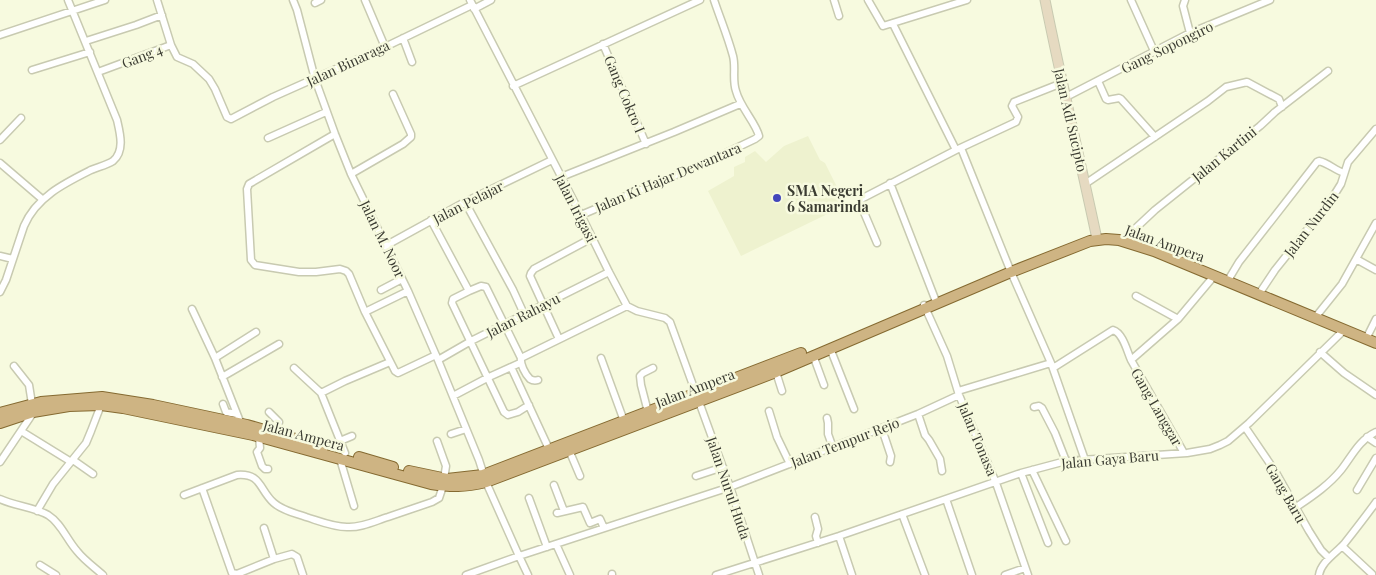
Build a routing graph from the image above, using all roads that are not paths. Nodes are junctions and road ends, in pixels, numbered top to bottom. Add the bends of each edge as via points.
1 (68, 0) edge
2 (105, 0) edge
3 (157, 0) edge
4 (293, 0) edge
5 (365, 0) edge
6 (491, 0) edge
7 (700, 0) edge
8 (714, 0) edge
9 (834, 0) edge
10 (868, 0) edge
11 (936, 0) edge
12 (967, 0) edge
13 (1045, 0) edge
14 (1131, 0) edge
15 (1185, 0) edge
16 (1270, 0) edge
17 (472, 5) edge
18 (940, 8) junction
19 (72, 11) junction
20 (162, 15) junction
21 (840, 16) dead end
22 (893, 24) junction
23 (1190, 33) junction
24 (0, 35) edge
25 (403, 38) junction
26 (86, 42) junction
27 (603, 44) junction
28 (170, 45) junction
29 (385, 47) junction
30 (1154, 51) junction
31 (90, 52) junction
32 (412, 62) dead end
33 (32, 70) dead end
34 (1328, 71) dead end
35 (98, 72) junction
36 (315, 79) junction
37 (1098, 81) junction
38 (1062, 83) junction
39 (513, 86) junction
40 (393, 94) dead end
41 (1066, 97) junction
42 (740, 104) junction
43 (1282, 107) junction
44 (326, 112) junction
45 (22, 118) dead end
46 (1376, 129) edge
47 (335, 134) junction
48 (1155, 137) junction
49 (268, 138) dead end
50 (0, 140) edge
51 (646, 144) junction
52 (958, 149) junction
53 (552, 160) junction
54 (0, 163) edge
55 (1344, 173) junction
56 (351, 174) junction
57 (563, 176) junction
58 (890, 184) junction
59 (1085, 184) junction
60 (42, 199) junction
61 (466, 202) junction
62 (581, 215) junction
63 (432, 220) junction
64 (1376, 223) edge
65 (1097, 237) junction
66 (592, 238) junction
67 (1124, 239) junction
68 (877, 243) dead end
69 (385, 246) junction
70 (0, 256) edge
71 (13, 259) junction
72 (1356, 259) junction
73 (1010, 270) junction
74 (1376, 270) edge
75 (608, 272) junction
76 (1214, 276) junction
77 (1230, 277) junction
78 (402, 279) junction
79 (381, 290) dead end
80 (469, 291) junction
81 (0, 292) edge
82 (408, 292) junction
83 (1260, 292) junction
84 (1136, 296) dead end
85 (936, 301) junction
86 (543, 304) junction
87 (627, 306) junction
88 (925, 306) junction
89 (192, 309) dead end
90 (365, 312) junction
91 (524, 314) junction
92 (1318, 314) junction
93 (1178, 319) junction
94 (1376, 319) edge
95 (505, 324) junction
96 (1344, 330) junction
97 (256, 332) dead end
98 (1370, 338) edge
99 (560, 339) junction
100 (471, 341) junction
101 (1376, 343) edge
102 (279, 344) dead end
103 (830, 348) junction
104 (1320, 352) junction
105 (813, 355) junction
106 (437, 357) junction
107 (215, 358) junction
108 (601, 358) dead end
109 (521, 360) junction
110 (1131, 360) junction
111 (390, 362) junction
112 (1052, 365) junction
113 (14, 366) dead end
114 (511, 367) junction
115 (294, 368) dead end
116 (653, 368) dead end
117 (776, 372) junction
118 (222, 377) junction
119 (488, 377) junction
120 (538, 380) dead end
121 (824, 384) dead end
122 (782, 391) dead end
123 (321, 393) junction
124 (959, 393) junction
125 (1376, 395) edge
126 (453, 396) junction
127 (697, 397) junction
128 (223, 404) dead end
129 (100, 405) junction
130 (530, 405) junction
131 (1034, 407) dead end
132 (33, 408) junction
133 (854, 409) dead end
134 (769, 411) dead end
135 (269, 412) dead end
136 (648, 412) junction
137 (0, 414) edge
138 (237, 414) junction
139 (918, 414) junction
140 (827, 418) dead end
141 (624, 421) junction
142 (0, 422) edge
143 (241, 424) junction
144 (1244, 427) junction
145 (882, 428) junction
146 (466, 429) junction
147 (21, 431) junction
148 (1376, 432) edge
149 (451, 434) dead end
150 (352, 436) dead end
151 (259, 437) junction
152 (1367, 437) junction
153 (282, 438) junction
154 (340, 441) junction
155 (437, 441) dead end
156 (1376, 443) edge
157 (833, 448) junction
158 (549, 449) junction
159 (569, 450) junction
160 (1184, 453) junction
161 (342, 456) junction
162 (1376, 458) edge
163 (70, 460) junction
164 (1085, 460) junction
165 (1066, 461) junction
166 (0, 462) edge
167 (890, 462) dead end
168 (790, 464) junction
169 (723, 467) junction
170 (268, 469) dead end
171 (1032, 470) junction
172 (942, 471) dead end
173 (1021, 473) junction
174 (93, 474) dead end
175 (580, 476) dead end
176 (696, 476) dead end
177 (484, 478) junction
178 (444, 482) junction
179 (996, 483) junction
180 (554, 485) dead end
181 (730, 487) junction
182 (202, 488) junction
183 (1358, 490) dead end
184 (184, 495) dead end
185 (530, 498) dead end
186 (0, 499) edge
187 (946, 499) junction
188 (1376, 502) edge
189 (354, 506) dead end
190 (1295, 508) junction
191 (37, 511) junction
192 (902, 514) junction
193 (815, 517) dead end
194 (590, 522) junction
195 (264, 528) dead end
196 (604, 528) junction
197 (593, 532) junction
198 (839, 536) junction
199 (1066, 541) dead end
200 (818, 543) junction
201 (1048, 543) dead end
202 (556, 544) junction
203 (1342, 546) junction
204 (547, 547) junction
205 (518, 556) junction
206 (1329, 558) junction
207 (274, 559) junction
208 (759, 562) junction
209 (40, 565) dead end
210 (732, 572) edge
211 (1027, 572) edge
212 (474, 574) edge
213 (1372, 574) dead end
214 (56, 575) edge
215 (103, 575) edge
216 (303, 575) edge
217 (466, 575) edge
218 (528, 575) edge
219 (570, 575) edge
220 (716, 575) edge
221 (759, 575) edge
222 (852, 575) edge
223 (925, 575) edge
224 (972, 575) edge
225 (1005, 575) edge
226 (1319, 575) edge

1 - 19 street
2 - 19 street
3 - 20 street, Gang 4
4 - 36 street, Jalan M. Noor
5 - 29 street
6 - 17 street, Jalan Binaraga
7 - 27 street
8 - 42 street via 733,55 734,85
9 - 21 street
10 - 22 street via 882,26
11 - 18 street
12 - 18 street
13 - 38 street, Jalan Adi Sucipto
14 - 30 street
15 - 23 street via 1182,6
16 - 23 street, Gang Sopongiro
17 - 25 street, Jalan Binaraga
17 - 39 street, Jalan Irigasi
18 - 22 street
19 - 24 street
19 - 26 street
20 - 26 street
20 - 28 street, Gang 4
22 - 52 street
23 - 30 street, Gang Sopongiro
25 - 29 street, Jalan Binaraga
25 - 32 street
26 - 31 street
27 - 39 street
27 - 51 street, Gang Cokro I
28 - 35 street, Gang 4
28 - 36 street, Jalan Binaraga via 176,57 193,64 209,79 227,117 231,119
29 - 36 street, Jalan Binaraga
30 - 37 street, Gang Sopongiro
31 - 33 street
31 - 35 street
34 - 43 street, Jalan Kartini
35 - 60 street via 120,132 118,153 113,161 69,181
36 - 44 street, Jalan M. Noor
37 - 41 street, Gang Sopongiro
37 - 48 street via 1106,99 1121,99
38 - 41 street, Jalan Adi Sucipto
38 - 52 street via 1014,102 1016,122
39 - 53 street, Jalan Irigasi
40 - 56 street via 411,136
41 - 59 street, Jalan Adi Sucipto
42 - 51 street
42 - 62 street, Jalan Ki Hajar Dewantara via 759,134 755,140
43 - 48 street via 1278,98 1245,82 1226,87
43 - 67 street, Jalan Kartini
44 - 47 street, Jalan M. Noor
44 - 49 street
45 - 50 street
46 - 55 street, Jalan Nurdin via 1350,160
47 - 56 street, Jalan M. Noor
47 - 90 street via 249,184 250,255 255,265 299,272 344,270 349,274
48 - 59 street
51 - 57 street
52 - 58 street
52 - 73 street
53 - 57 street, Jalan Irigasi
53 - 61 street, Jalan Pelajar
54 - 60 street
55 - 77 street via 1318,161
55 - 83 street, Jalan Nurdin via 1331,200
56 - 69 street, Jalan M. Noor
57 - 62 street, Jalan Irigasi
58 - 68 street via 860,201
58 - 85 street
59 - 65 street, Jalan Adi Sucipto
60 - 71 street via 27,218
61 - 63 street, Jalan Pelajar
61 - 91 street
62 - 66 street, Jalan Irigasi
63 - 69 street, Jalan Pelajar
63 - 80 street
64 - 72 street
65 - 67 main road, Jalan Ampera
65 - 73 main road, Jalan Ampera
66 - 75 street, Jalan Irigasi
66 - 86 street via 531,273
67 - 76 main road, Jalan Ampera
67 - 77 main road, Jalan Ampera via 1150,245
69 - 78 street, Jalan M. Noor
70 - 71 street
71 - 81 street
72 - 74 street
72 - 92 street via 1342,284
73 - 85 main road, Jalan Ampera
73 - 112 street
75 - 86 street, Jalan Rahayu
75 - 87 street, Jalan Irigasi
76 - 83 main road, Jalan Ampera
76 - 93 street
77 - 83 main road, Jalan Ampera
78 - 79 street
78 - 82 street, Jalan M. Noor
80 - 95 street via 486,287
80 - 100 street via 452,302
82 - 90 street
82 - 106 street, Jalan M. Noor
83 - 92 main road, Jalan Ampera
83 - 96 main road, Jalan Ampera
84 - 93 street
85 - 88 main road, Jalan Ampera
86 - 91 street, Jalan Rahayu
86 - 99 street
87 - 99 street
87 - 127 street via 668,319
88 - 103 main road, Jalan Ampera
88 - 124 street, Jalan Tonasa
88 - 127 main road, Jalan Ampera
89 - 107 street
90 - 111 street
91 - 95 street, Jalan Rahayu
92 - 98 main road, Jalan Ampera
93 - 110 street
94 - 98 street
95 - 100 street, Jalan Rahayu
95 - 109 street
96 - 98 main road, Jalan Ampera
96 - 104 street, Jalan Gaya Baru
97 - 107 street
98 - 101 main road, Jalan Ampera
99 - 109 street
100 - 106 street, Jalan Rahayu
100 - 119 street
102 - 118 street
103 - 105 main road, Jalan Ampera
103 - 133 street
104 - 125 street
104 - 144 street, Jalan Gaya Baru
105 - 117 main road, Jalan Ampera
105 - 121 street
106 - 111 street, Jalan Rahayu via 398,373
106 - 126 street, Jalan M. Noor
107 - 118 street
108 - 141 street
109 - 114 street
109 - 120 street via 530,378
110 - 112 street, Gang Langgar via 1120,334 1113,330
110 - 160 street, Gang Langgar
111 - 123 street
112 - 124 street, Jalan Tempur Rejo
112 - 164 street
113 - 132 street via 29,386
114 - 119 street
114 - 130 street
115 - 123 street
116 - 136 street via 640,376
117 - 122 street
117 - 127 main road, Jalan Ampera
118 - 138 street
119 - 126 street
119 - 130 street via 508,416
123 - 154 street
124 - 139 street, Jalan Tempur Rejo
124 - 179 street, Jalan Tonasa
126 - 146 street, Jalan M. Noor
127 - 136 main road, Jalan Ampera
127 - 159 main road, Jalan Ampera
127 - 169 street, Jalan Nurul Huda
128 - 138 street via 226,412
129 - 132 main road, Jalan Ampera
129 - 151 main road, Jalan Ampera
129 - 163 street via 86,443
130 - 158 street
131 - 165 street via 1042,408
132 - 137 main road, Jalan Ampera
132 - 142 main road, Jalan Ampera
132 - 143 main road, Jalan Ampera via 41,402 102,397
132 - 147 street
134 - 168 street
135 - 153 street via 279,422
136 - 141 main road, Jalan Ampera
138 - 143 street
139 - 145 street, Jalan Tempur Rejo
139 - 172 street via 925,435 940,459
140 - 157 street
141 - 158 main road, Jalan Ampera
143 - 153 main road, Jalan Ampera
144 - 160 street, Jalan Gaya Baru via 1220,445
144 - 190 street, Gang Baru
145 - 157 street, Jalan Tempur Rejo
145 - 167 street
146 - 149 street
146 - 177 street, Jalan M. Noor
147 - 163 street
147 - 166 street
148 - 152 street
150 - 154 street
151 - 153 main road, Jalan Ampera
151 - 170 street via 257,452 262,466
152 - 156 street
152 - 190 street via 1331,480
153 - 161 main road, Jalan Ampera
154 - 161 street
155 - 178 street via 446,466
157 - 168 street, Jalan Tempur Rejo
158 - 177 main road, Jalan Ampera
159 - 175 street
159 - 177 main road, Jalan Ampera
160 - 164 street, Jalan Gaya Baru
161 - 178 main road, Jalan Ampera via 378,470
161 - 189 street
162 - 183 street
163 - 174 street
163 - 191 street
164 - 165 street, Jalan Gaya Baru
165 - 171 street, Jalan Gaya Baru
168 - 181 street, Jalan Tempur Rejo
169 - 176 street
169 - 181 street, Jalan Nurul Huda
171 - 173 street, Jalan Gaya Baru
171 - 199 street
173 - 179 street, Jalan Gaya Baru
173 - 201 street
177 - 178 main road, Jalan Ampera via 473,485 456,487
177 - 205 street, Jalan M. Noor
178 - 182 street via 439,498 432,502 346,528 281,508 250,476 237,475
179 - 187 street, Jalan Gaya Baru
179 - 211 street, Jalan Tonasa
180 - 194 street via 561,512 582,506
181 - 196 street, Jalan Tempur Rejo
181 - 208 street, Jalan Nurul Huda
182 - 184 street
182 - 207 street via 232,573 237,574
185 - 204 street
186 - 191 street
187 - 192 street, Jalan Gaya Baru
187 - 224 street
188 - 203 street
190 - 206 street, Gang Baru
191 - 215 street via 50,516 77,552
192 - 198 street, Jalan Gaya Baru
192 - 223 street
193 - 200 street
194 - 196 street via 600,519
194 - 197 street
195 - 207 street
196 - 197 street, Jalan Tempur Rejo
197 - 202 street, Jalan Tempur Rejo
198 - 200 street, Jalan Gaya Baru
198 - 222 street
200 - 208 street, Jalan Gaya Baru
202 - 204 street, Jalan Tempur Rejo
202 - 219 street
203 - 206 street
203 - 213 street
204 - 205 street, Jalan Tempur Rejo
205 - 212 street, Jalan Tempur Rejo
205 - 218 street, Jalan M. Noor
206 - 226 street
207 - 216 street via 295,555
208 - 210 street, Jalan Gaya Baru
208 - 221 street, Jalan Nurul Huda
209 - 214 street
210 - 220 street, Jalan Gaya Baru
211 - 225 street
212 - 217 street, Jalan Tempur Rejo

